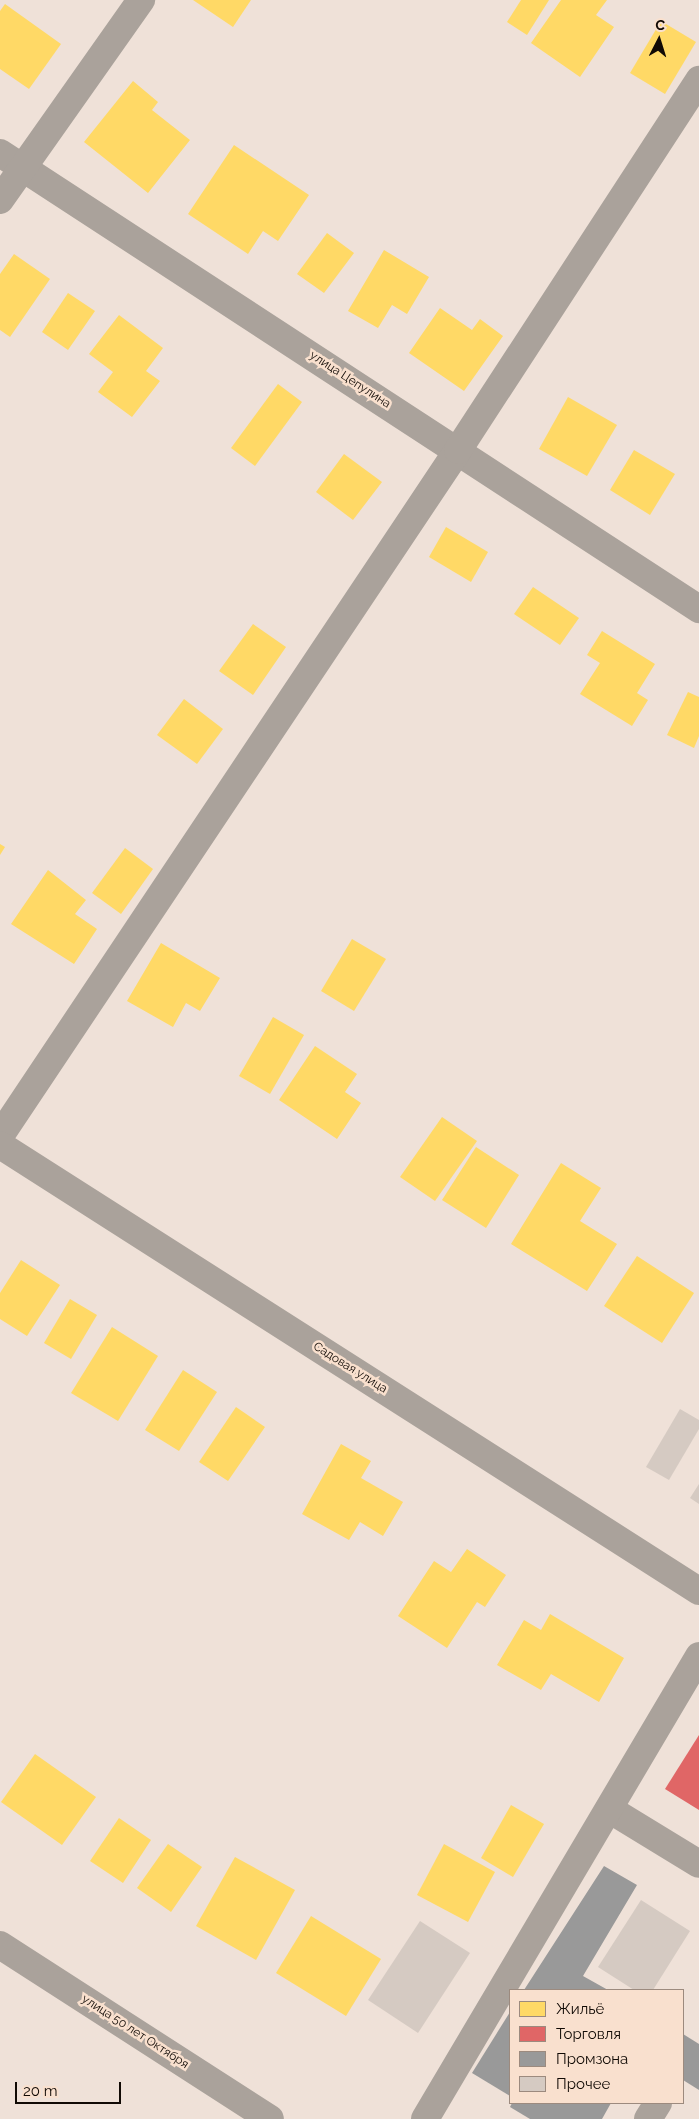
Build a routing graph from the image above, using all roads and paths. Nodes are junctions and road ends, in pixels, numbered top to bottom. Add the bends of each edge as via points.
1 (141, 0) edge
2 (699, 80) edge
3 (0, 153) edge
4 (22, 167) junction
5 (0, 200) edge
6 (458, 450) junction
7 (699, 609) edge
8 (0, 1136) edge
9 (0, 1145) edge
10 (699, 1591) edge
11 (699, 1656) edge
12 (609, 1809) junction
13 (699, 1864) edge
14 (0, 1945) edge
15 (657, 2104) edge
16 (270, 2119) edge
17 (425, 2119) edge
18 (648, 2119) edge

1 - 4 street
2 - 6 street
3 - 4 street, улица Цепулина
4 - 5 street
4 - 6 street, улица Цепулина
6 - 7 street, улица Цепулина
6 - 8 street
9 - 10 street, Садовая улица
11 - 12 street
12 - 13 street
12 - 17 street
14 - 16 street, улица 50 лет Октября
15 - 18 street

